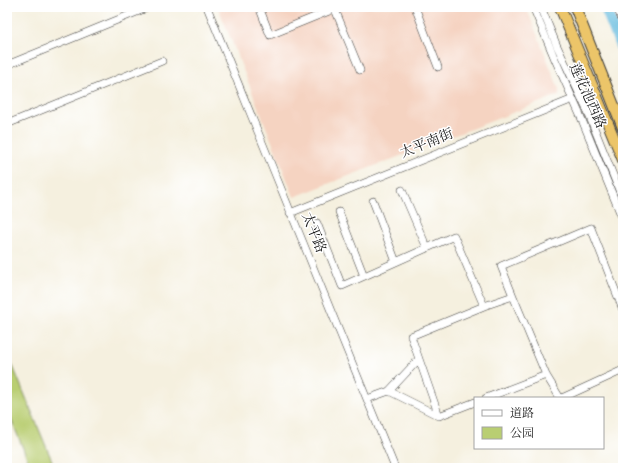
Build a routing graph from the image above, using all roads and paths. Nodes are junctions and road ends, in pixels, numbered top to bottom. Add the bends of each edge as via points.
1 (149, 7) edge
2 (207, 7) edge
3 (259, 7) edge
4 (415, 7) edge
5 (533, 7) edge
6 (541, 7) edge
7 (560, 7) edge
8 (617, 7) edge
9 (336, 8) edge
10 (575, 8) edge
11 (622, 17) edge
12 (162, 61) dead end
13 (7, 65) edge
14 (438, 67) dead end
15 (360, 70) dead end
16 (573, 99) junction
17 (7, 124) edge
18 (623, 128) edge
19 (623, 160) edge
20 (402, 190) dead end
21 (623, 200) edge
22 (373, 201) dead end
23 (339, 212) dead end
24 (290, 213) junction
25 (623, 220) edge
26 (317, 223) dead end
27 (427, 248) junction
28 (396, 262) junction
29 (364, 276) junction
30 (513, 296) junction
31 (484, 306) junction
32 (623, 310) edge
33 (419, 359) junction
34 (623, 370) edge
35 (546, 375) junction
36 (389, 391) junction
37 (489, 397) edge
38 (560, 397) edge
39 (563, 397) edge
40 (367, 399) junction
41 (474, 402) edge
42 (439, 416) junction
43 (395, 468) edge

1 - 13 street
2 - 24 street, 太平路
3 - 9 street via 270,35
4 - 14 street
5 - 16 street, 莲花池西路
6 - 21 street, 莲花池西路
7 - 19 highway, 莲花池西路
8 - 11 street
9 - 15 street
10 - 18 highway, 莲花池西路
12 - 17 street
16 - 24 street, 太平南街
16 - 25 street, 莲花池西路
20 - 27 street
22 - 28 street
23 - 29 street
24 - 40 street, 太平路
26 - 29 street via 342,286
27 - 28 street
27 - 31 street via 454,236
28 - 29 street
30 - 31 street
30 - 32 street via 501,266 591,228
30 - 35 street
31 - 33 street via 411,336
33 - 36 street
33 - 42 street
34 - 39 street
35 - 37 street
35 - 38 street
36 - 40 street
36 - 42 street
40 - 43 street, 太平路
41 - 42 street

